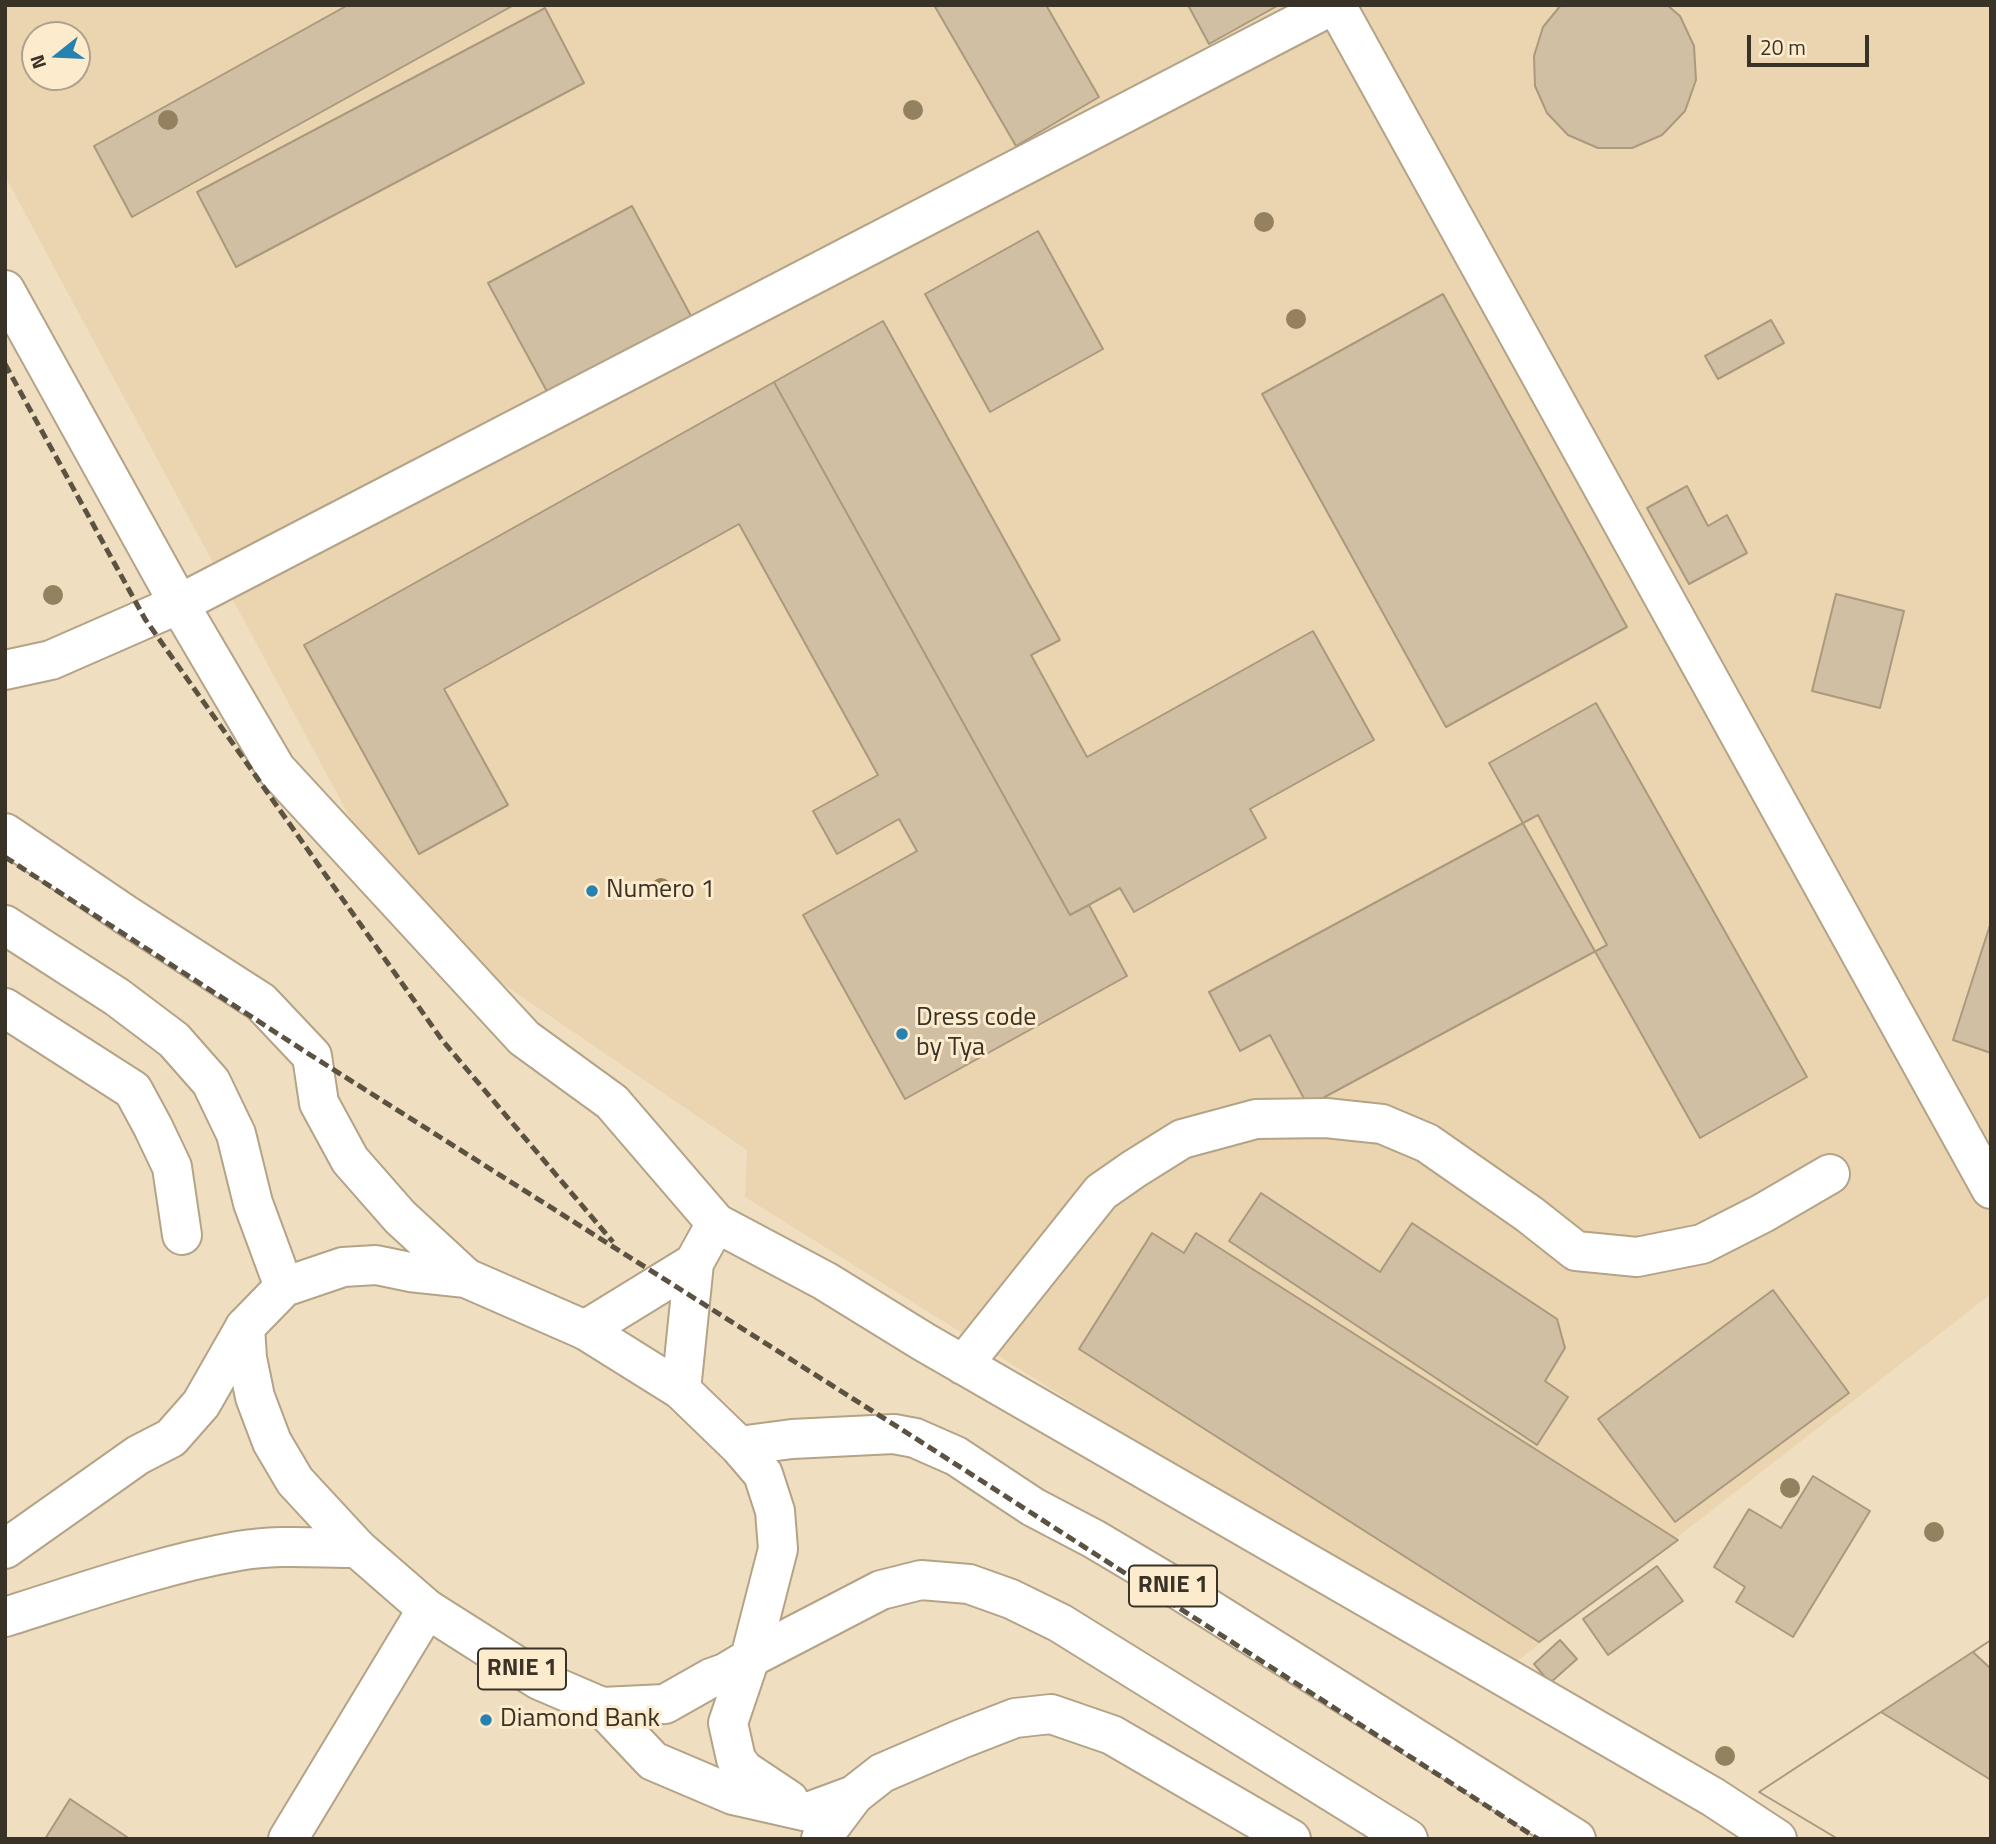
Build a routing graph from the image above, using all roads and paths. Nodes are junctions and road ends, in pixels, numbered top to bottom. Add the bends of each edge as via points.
1 (1334, 5) edge
2 (5, 290) edge
3 (178, 604) junction
4 (5, 670) edge
5 (5, 834) edge
6 (5, 925) edge
7 (5, 1008) edge
8 (1830, 1174) dead end
9 (1991, 1189) edge
10 (716, 1223) junction
11 (182, 1235) dead end
12 (694, 1263) junction
13 (466, 1278) junction
14 (284, 1287) junction
15 (245, 1327) junction
16 (585, 1330) junction
17 (963, 1365) junction
18 (681, 1390) junction
19 (739, 1446) junction
20 (6, 1548) edge
21 (357, 1548) junction
22 (427, 1609) junction
23 (5, 1618) edge
24 (750, 1658) junction
25 (602, 1707) junction
26 (815, 1826) edge
27 (1271, 1834) edge
28 (288, 1839) edge
29 (1408, 1839) edge
30 (1576, 1839) edge
31 (1777, 1839) edge

1 - 3 main road
1 - 9 main road
2 - 3 main road
3 - 4 main road via 51,660
3 - 10 main road via 276,769 524,1038 612,1102
5 - 13 main road via 261,1002 312,1056 319,1103 351,1160 400,1217
6 - 14 main road via 174,1040 211,1082 236,1134 253,1203
7 - 11 main road via 133,1090 172,1167
8 - 17 main road via 1702,1244 1637,1257 1576,1251 1427,1143 1382,1124 1326,1118 1256,1119 1182,1139 1101,1192
10 - 12 main road
10 - 17 main road via 825,1281
12 - 16 main road
12 - 18 main road
13 - 14 main road via 376,1265 343,1267
13 - 16 main road
14 - 15 main road
15 - 20 main road via 201,1404 171,1438 138,1455
15 - 21 main road, RNIE 1 via 255,1397 272,1442 295,1481
16 - 18 main road
17 - 31 main road via 1713,1797
18 - 19 main road
19 - 24 main road via 763,1474 775,1511 778,1549
19 - 30 main road, RNIE 1 via 894,1434 956,1456
21 - 22 main road, RNIE 1
21 - 23 main road via 241,1550 169,1566
22 - 25 main road, RNIE 1 via 539,1680
22 - 28 main road
24 - 25 main road, RNIE 1 via 665,1704
24 - 26 main road via 727,1723 736,1759
24 - 29 main road, RNIE 1 via 881,1590 921,1580 969,1584 1060,1623
25 - 26 main road via 653,1761
26 - 27 main road via 882,1773 1015,1718 1051,1713 1112,1735

